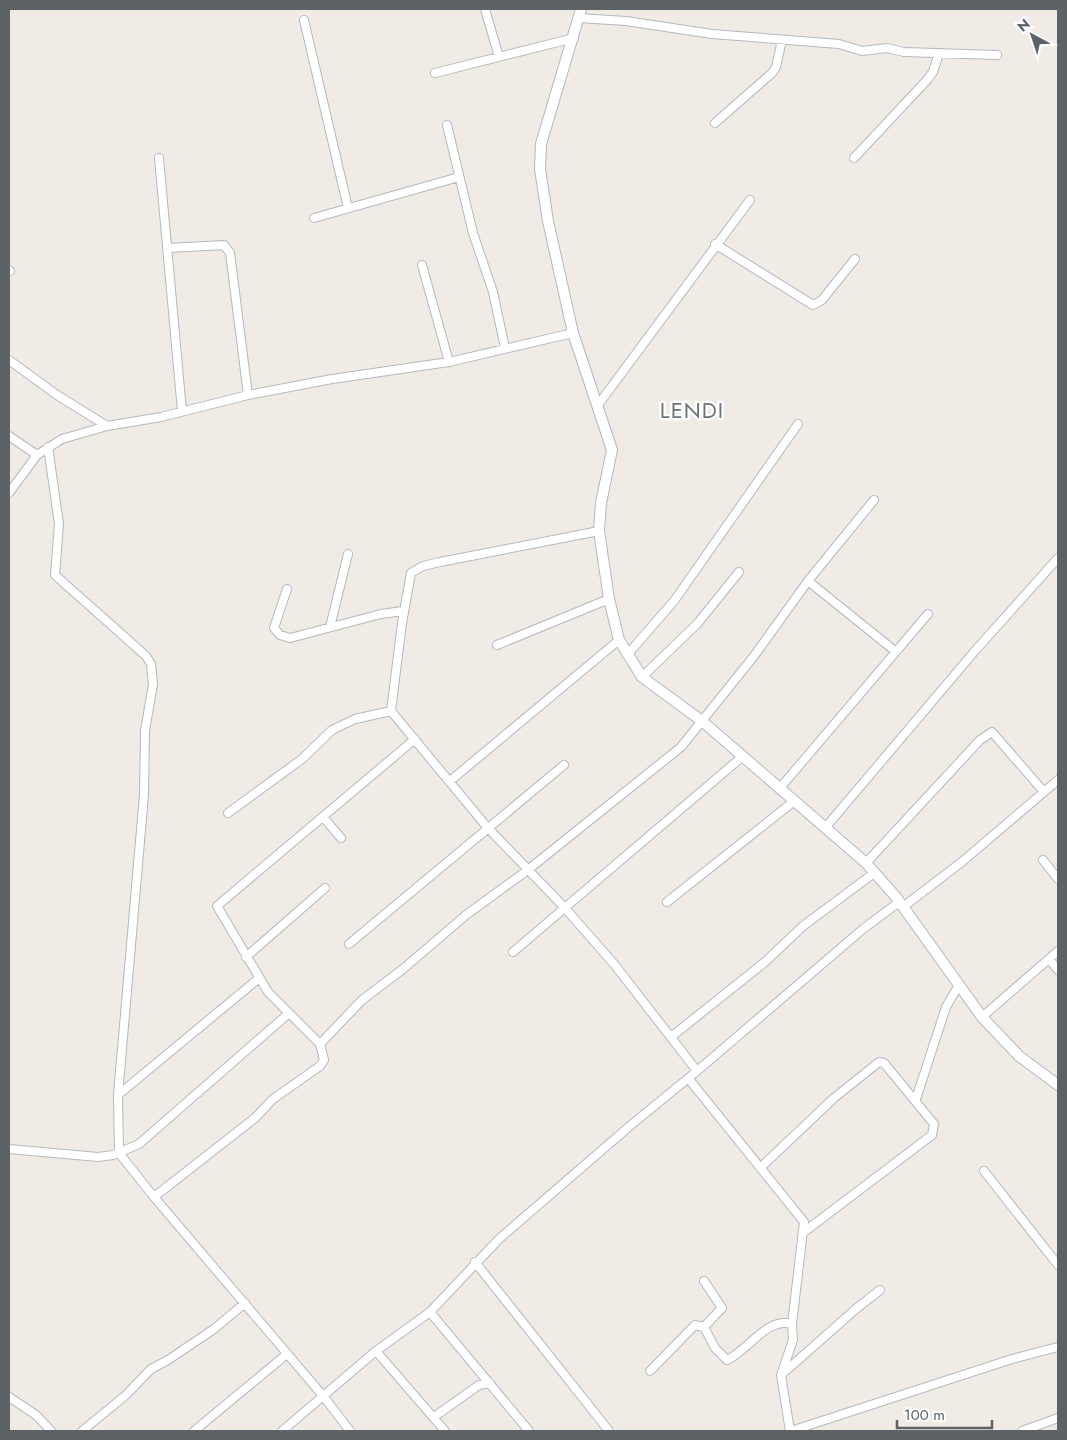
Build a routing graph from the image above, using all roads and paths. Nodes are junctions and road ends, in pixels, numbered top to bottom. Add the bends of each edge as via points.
1 (485, 9) edge
2 (580, 13) edge
3 (304, 20) dead end
4 (574, 38) junction
5 (782, 40) junction
6 (939, 53) junction
7 (997, 55) dead end
8 (499, 57) junction
9 (436, 73) dead end
10 (715, 123) dead end
11 (447, 125) dead end
12 (160, 158) dead end
13 (854, 158) dead end
14 (459, 177) junction
15 (750, 200) dead end
16 (348, 208) junction
17 (314, 218) dead end
18 (715, 244) junction
19 (168, 248) junction
20 (855, 258) dead end
21 (422, 265) dead end
22 (574, 333) junction
23 (505, 348) junction
24 (9, 360) edge
25 (449, 362) junction
26 (248, 396) junction
27 (598, 405) junction
28 (182, 411) junction
29 (798, 424) dead end
30 (107, 426) junction
31 (9, 436) edge
32 (48, 448) junction
33 (37, 456) junction
34 (9, 493) edge
35 (874, 500) dead end
36 (599, 532) junction
37 (348, 554) dead end
38 (1058, 558) edge
39 (739, 572) dead end
40 (808, 581) junction
41 (287, 589) dead end
42 (609, 599) junction
43 (404, 612) junction
44 (928, 614) dead end
45 (330, 627) junction
46 (619, 640) junction
47 (496, 645) dead end
48 (895, 651) junction
49 (627, 655) junction
50 (642, 677) junction
51 (391, 711) junction
52 (702, 721) junction
53 (415, 738) junction
54 (743, 756) junction
55 (564, 764) dead end
56 (450, 781) junction
57 (1057, 784) edge
58 (780, 788) junction
59 (1044, 792) junction
60 (793, 802) junction
61 (228, 813) dead end
62 (322, 817) junction
63 (487, 827) junction
64 (825, 828) junction
65 (340, 838) dead end
66 (1043, 860) dead end
67 (866, 863) junction
68 (529, 869) junction
69 (874, 873) junction
70 (1058, 879) edge
71 (325, 888) dead end
72 (666, 902) dead end
73 (901, 905) junction
74 (564, 907) junction
75 (349, 944) dead end
76 (1058, 951) edge
77 (514, 952) dead end
78 (246, 957) junction
79 (1049, 959) junction
80 (1058, 970) edge
81 (258, 979) junction
82 (959, 985) junction
83 (288, 1014) junction
84 (982, 1017) junction
85 (671, 1037) junction
86 (320, 1044) junction
87 (698, 1071) junction
88 (688, 1078) junction
89 (1058, 1085) edge
90 (118, 1095) junction
91 (916, 1100) junction
92 (9, 1149) edge
93 (119, 1153) junction
94 (760, 1168) junction
95 (984, 1171) dead end
96 (154, 1197) junction
97 (804, 1232) junction
98 (475, 1262) junction
99 (1058, 1265) edge
100 (704, 1281) dead end
101 (880, 1290) dead end
102 (245, 1303) junction
103 (430, 1312) junction
104 (792, 1324) junction
105 (704, 1327) junction
106 (1058, 1347) edge
107 (376, 1351) junction
108 (287, 1354) junction
109 (650, 1371) dead end
110 (781, 1375) junction
111 (490, 1383) junction
112 (9, 1397) edge
113 (324, 1397) junction
114 (434, 1417) junction
115 (1058, 1418) edge
116 (51, 1431) edge
117 (82, 1431) edge
118 (194, 1431) edge
119 (282, 1431) edge
120 (350, 1431) edge
121 (445, 1431) edge
122 (530, 1431) edge
123 (609, 1431) edge
124 (791, 1431) edge
125 (1022, 1431) edge

1 - 8 street
2 - 4 main road
2 - 5 street via 712,34
3 - 16 street
4 - 8 street
4 - 22 main road via 540,154 548,221
5 - 6 street via 839,44 862,51 887,48
5 - 10 street via 772,73
6 - 7 street
6 - 13 street via 927,80
8 - 9 street
11 - 14 street
12 - 19 street
14 - 16 street
14 - 23 street via 478,253 493,292
15 - 18 street
16 - 17 street
18 - 20 street via 813,305 822,300
18 - 27 street
19 - 26 street via 224,245 230,253
19 - 28 street
21 - 25 street
22 - 23 street
22 - 27 main road
23 - 25 street
24 - 30 street
25 - 26 street via 332,378
26 - 28 street
27 - 36 main road via 612,450 601,503
28 - 30 street
29 - 49 street via 674,601
30 - 32 street via 62,439
31 - 33 street
32 - 33 street
32 - 90 street via 59,524 55,575 146,656 152,672
33 - 34 street
35 - 40 street
36 - 42 main road
36 - 43 street via 423,566 411,573
37 - 45 street
38 - 64 street
39 - 50 street via 698,623
40 - 48 street
40 - 52 street
41 - 45 street via 275,622 276,632 290,638
42 - 46 main road
42 - 47 street
43 - 45 street
43 - 51 street
44 - 48 street
46 - 49 main road
46 - 56 street
48 - 58 street
49 - 50 main road
50 - 52 main road
51 - 53 street
51 - 61 street via 356,719 332,730 302,759
52 - 54 main road
52 - 68 street via 681,747
53 - 56 street
53 - 62 street
54 - 58 main road
54 - 74 street
55 - 63 street
56 - 63 street
57 - 59 street
58 - 60 main road
59 - 67 street via 992,732 980,740
59 - 73 street via 963,861
60 - 64 main road
60 - 72 street
62 - 65 street
62 - 78 street via 217,906
63 - 68 street
63 - 75 street
64 - 67 main road
66 - 70 street
67 - 69 main road
68 - 74 street
68 - 86 street via 466,915 403,970 362,1000
69 - 73 main road
69 - 85 street via 803,926 765,962
71 - 78 street
73 - 82 main road
73 - 87 street via 828,958
74 - 77 street
74 - 85 street
76 - 79 street
78 - 81 street
79 - 80 street
79 - 84 street
81 - 83 street
81 - 90 street
82 - 84 main road
82 - 91 street via 946,1007
83 - 86 street
83 - 93 street via 139,1144
84 - 89 main road via 1019,1056
85 - 87 street
86 - 96 street via 324,1060 311,1074 273,1099 255,1118
87 - 88 street
88 - 94 street
88 - 98 street
90 - 93 street
91 - 94 street via 884,1062 879,1062 834,1098
91 - 97 street via 934,1124 932,1135
92 - 93 street via 98,1157
93 - 96 street
94 - 97 street via 800,1216
95 - 99 street
96 - 102 street
97 - 104 street
98 - 103 street
98 - 123 street
100 - 105 street via 722,1308
101 - 110 street
102 - 108 street
102 - 117 street via 168,1360 150,1369 126,1395
103 - 107 street
103 - 111 street
104 - 105 street via 783,1322 767,1328 727,1360 715,1348
104 - 110 street via 793,1340
105 - 109 street via 692,1327
106 - 124 street
107 - 113 street
107 - 114 street
108 - 113 street
108 - 118 street
110 - 124 street
111 - 114 street via 478,1385
111 - 122 street
112 - 116 street via 36,1415
113 - 119 street
113 - 120 street
114 - 121 street
115 - 125 street

